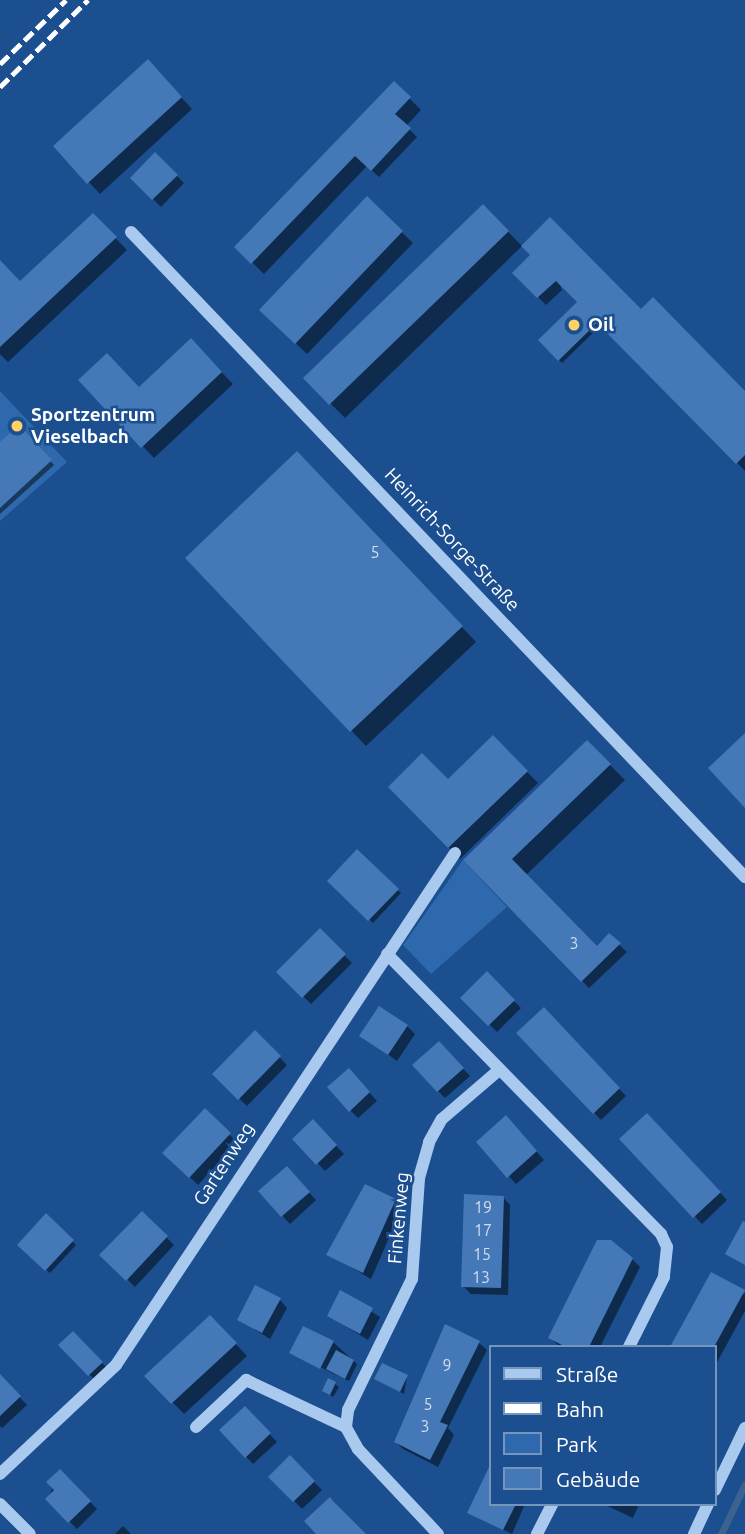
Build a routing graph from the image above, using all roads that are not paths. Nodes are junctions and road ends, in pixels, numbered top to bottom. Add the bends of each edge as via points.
1 (131, 232) dead end
2 (455, 853) dead end
3 (745, 877) edge
4 (387, 954) junction
5 (499, 1070) junction
6 (630, 1345) edge
7 (196, 1427) dead end
8 (346, 1427) junction
9 (745, 1429) edge
10 (0, 1474) edge
11 (717, 1486) edge
12 (0, 1504) edge
13 (551, 1506) edge
14 (707, 1506) edge
15 (30, 1534) edge
16 (438, 1534) edge
17 (537, 1534) edge
18 (694, 1534) edge

1 - 3 street, Heinrich-Sorge-Straße
2 - 4 street, Gartenweg
4 - 5 street
4 - 10 street, Gartenweg via 116,1365
5 - 6 street via 661,1234 667,1247 664,1276
5 - 8 street, Finkenweg via 442,1119 429,1142 419,1178 412,1279 348,1410
7 - 8 street via 246,1381
8 - 16 street via 358,1449
9 - 11 street
12 - 15 street
13 - 17 street
14 - 18 street

